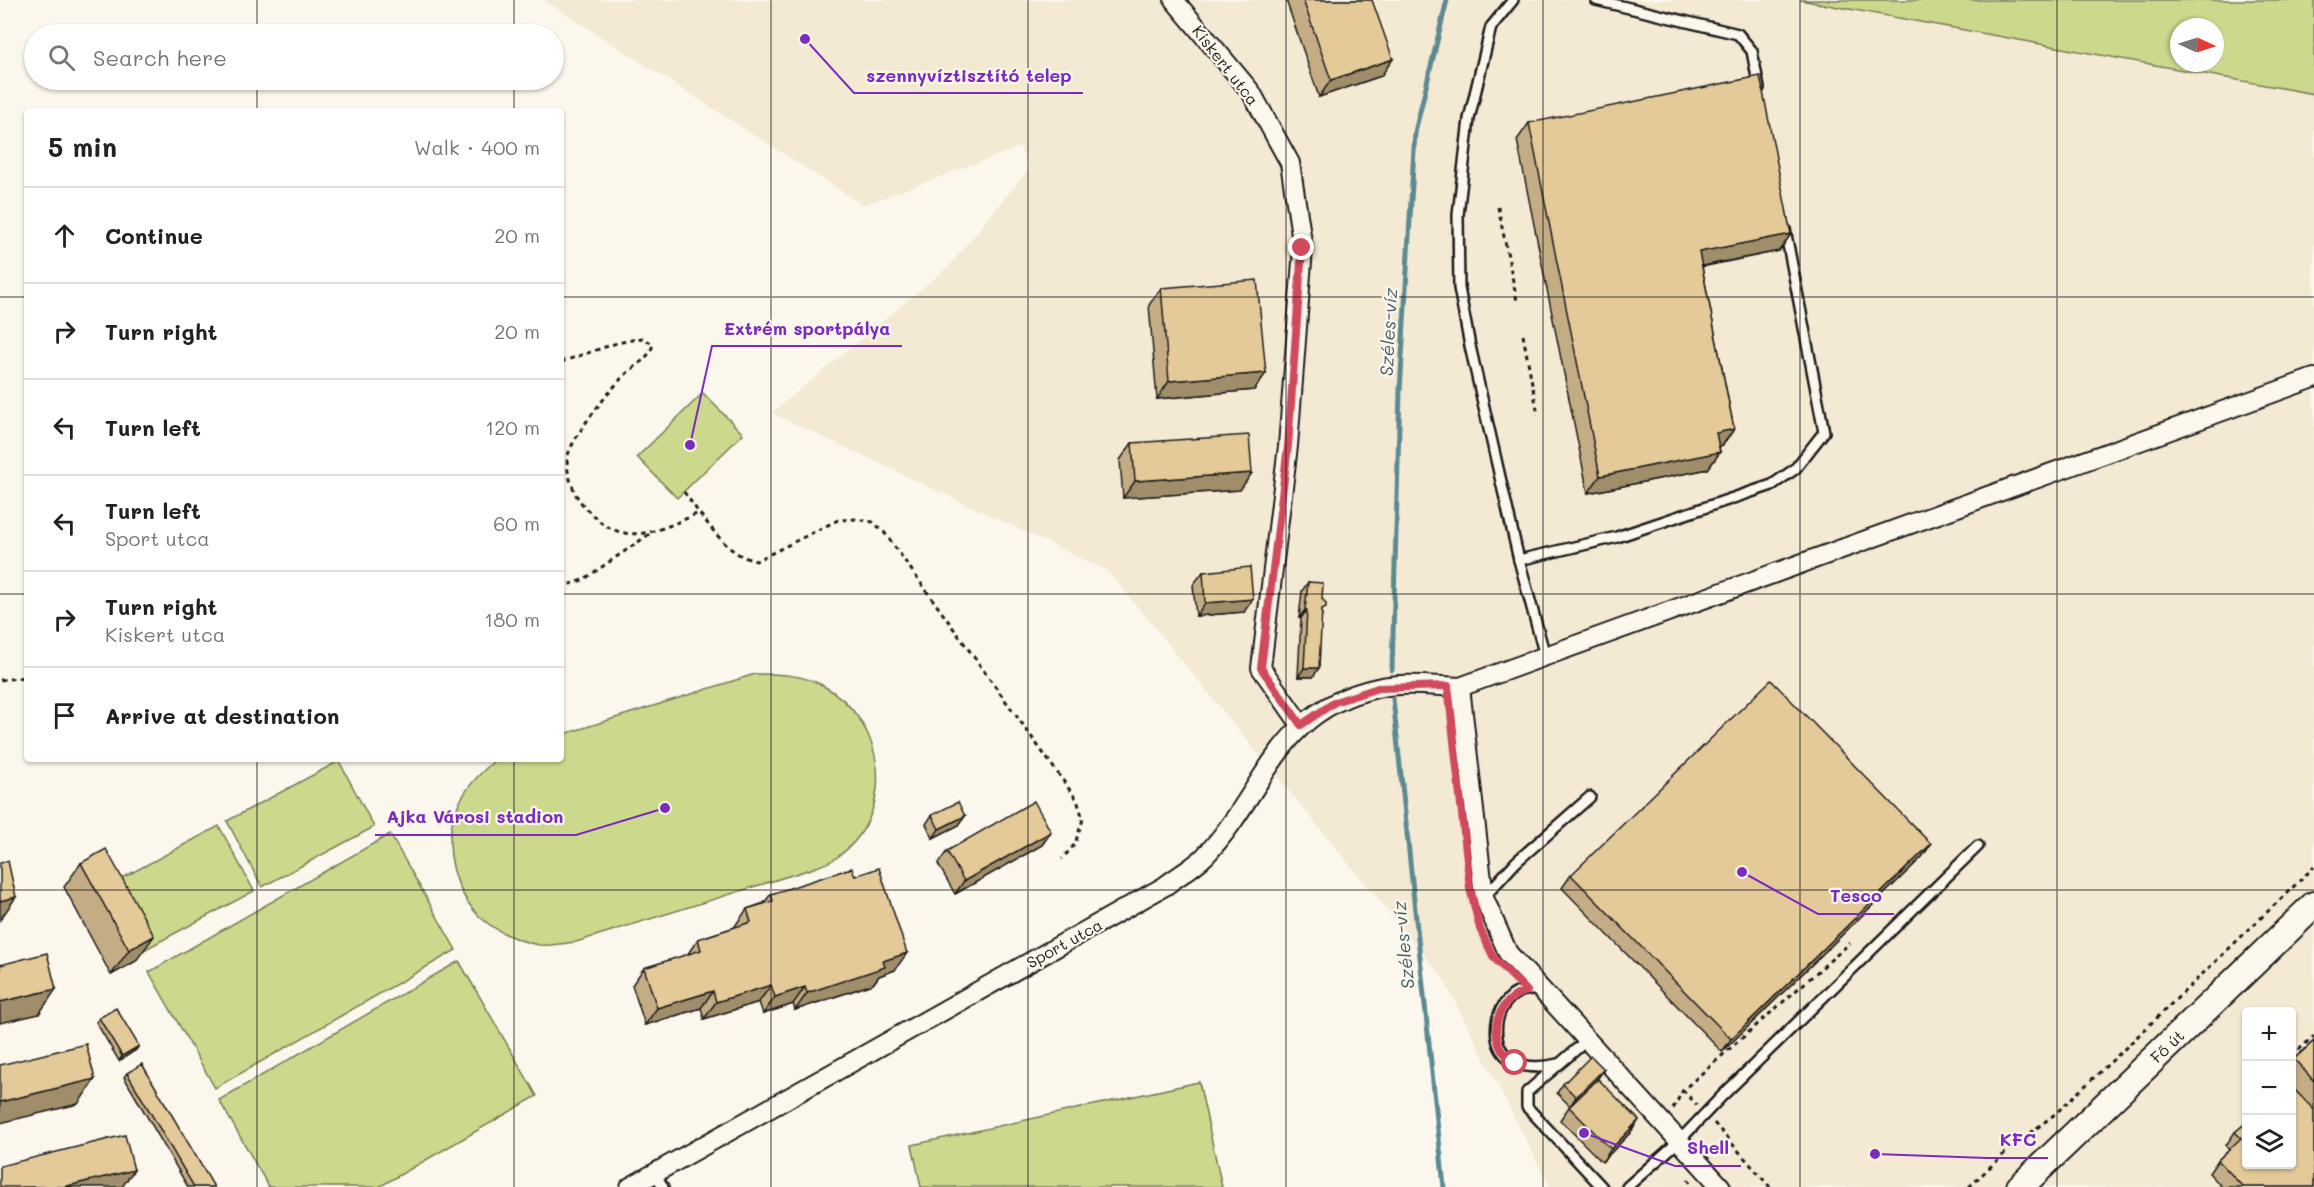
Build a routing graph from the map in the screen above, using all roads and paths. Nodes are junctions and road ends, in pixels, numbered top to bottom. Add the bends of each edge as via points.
1 (1174, 0) edge
2 (1513, 0) edge
3 (1596, 0) edge
4 (1761, 98) edge
5 (1498, 207) dead end
6 (1782, 215) edge
7 (1517, 301) dead end
8 (1523, 335) dead end
9 (564, 361) edge
10 (2314, 378) edge
11 (1538, 415) dead end
12 (684, 492) dead end
13 (699, 513) junction
14 (651, 532) junction
15 (1519, 561) junction
16 (564, 586) edge
17 (1545, 656) junction
18 (24, 677) edge
19 (0, 680) edge
20 (1460, 687) junction
21 (1301, 725) junction
22 (1590, 797) dead end
23 (1977, 846) dead end
24 (1062, 859) dead end
25 (2314, 867) edge
26 (1484, 898) junction
27 (2314, 905) edge
28 (1850, 943) dead end
29 (1543, 992) junction
30 (2314, 1036) edge
31 (1587, 1040) junction
32 (2296, 1052) edge
33 (1560, 1063) junction
34 (1683, 1090) junction
35 (1705, 1114) junction
36 (1665, 1125) junction
37 (1675, 1145) junction
38 (659, 1180) edge
39 (630, 1187) edge
40 (1602, 1187) edge
41 (1627, 1187) edge
42 (1693, 1187) edge
43 (1721, 1187) edge
44 (1770, 1187) edge
45 (1970, 1187) edge
46 (2020, 1187) edge

1 - 21 street, Kiskert utca via 1251,92 1290,163 1302,248 1288,446 1261,668
2 - 15 lane via 1491,27 1469,119 1458,215 1459,288
3 - 4 lane via 1738,34 1752,51
5 - 7 path
6 - 15 lane via 1824,432 1795,469 1772,485 1617,537
8 - 11 path
9 - 14 path via 642,338 652,344 650,353 621,378 584,426 568,456 569,480 583,507 604,525 626,535
10 - 17 street
12 - 13 path
13 - 14 path
13 - 24 path via 733,552 756,561 838,520 873,522 884,532 1077,800 1083,819 1075,844
14 - 16 path via 584,580
15 - 17 lane
17 - 20 street
18 - 19 path
20 - 21 street, Sport utca via 1378,688 1335,702
20 - 26 street
21 - 38 street, Sport utca via 1204,857 1165,886
22 - 26 lane via 1516,862
23 - 35 lane
25 - 45 path via 2109,1064
26 - 29 street via 1508,953
27 - 46 main road, Fő út
28 - 34 path
29 - 31 street
29 - 33 lane via 1532,989 1518,993 1503,1005 1496,1034 1502,1051 1515,1063 1530,1068
30 - 32 path
31 - 33 lane
31 - 36 street
33 - 40 lane via 1527,1092 1527,1107
34 - 35 path
34 - 36 path
35 - 37 lane
35 - 44 path
36 - 37 street
37 - 41 lane
37 - 42 path via 1678,1164
37 - 43 street
38 - 39 street, Sport utca

